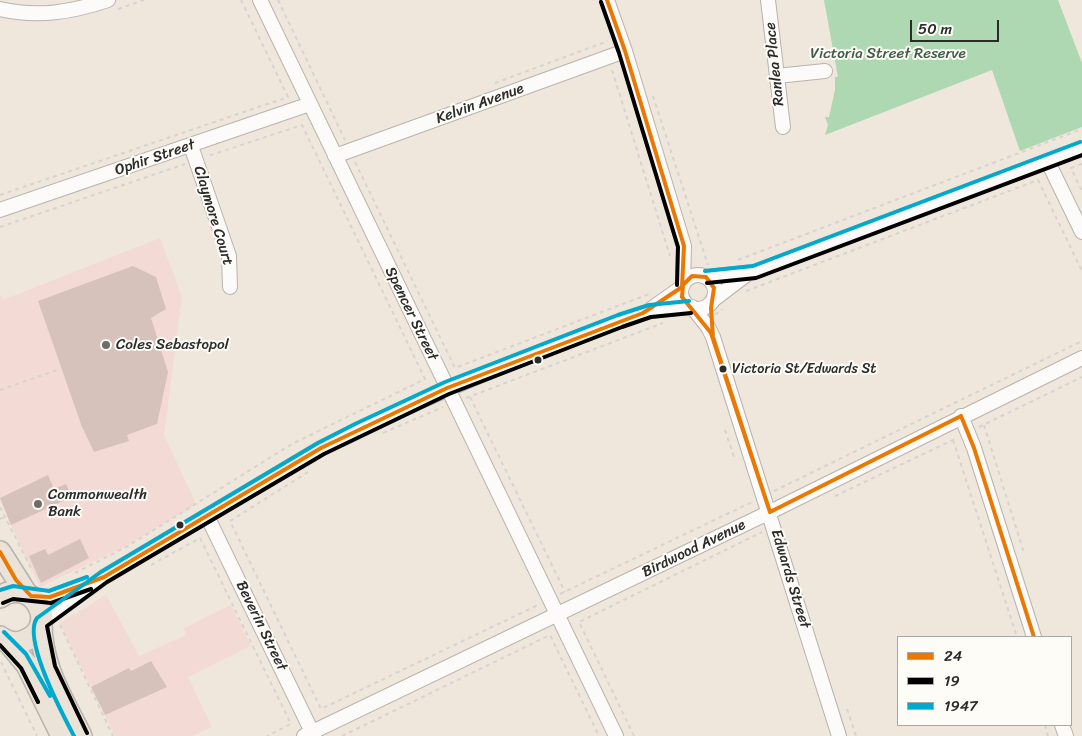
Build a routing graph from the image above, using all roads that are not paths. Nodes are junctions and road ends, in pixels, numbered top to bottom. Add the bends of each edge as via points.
1 (108, 0) edge
2 (260, 0) edge
3 (608, 0) edge
4 (768, 0) edge
5 (0, 9) edge
6 (625, 51) junction
7 (826, 71) dead end
8 (777, 76) junction
9 (310, 104) junction
10 (783, 127) dead end
11 (191, 146) junction
12 (1082, 148) edge
13 (335, 156) junction
14 (1048, 162) junction
15 (0, 210) edge
16 (1082, 232) edge
17 (684, 246) junction
18 (754, 272) junction
19 (708, 274) junction
20 (683, 286) junction
21 (230, 287) dead end
22 (715, 305) junction
23 (691, 307) junction
24 (643, 313) junction
25 (713, 337) junction
26 (1082, 358) edge
27 (446, 388) junction
28 (961, 416) junction
29 (770, 512) junction
30 (207, 516) junction
31 (0, 552) edge
32 (104, 577) junction
33 (28, 594) junction
34 (0, 597) edge
35 (557, 614) junction
36 (48, 618) junction
37 (1034, 636) edge
38 (2, 646) edge
39 (310, 735) edge
40 (62, 736) edge
41 (81, 736) edge
42 (616, 736) edge
43 (839, 736) edge

1 - 5 street via 59,13 33,14
2 - 9 street, Spencer Street
3 - 6 street
4 - 8 street, Ranlea Place
6 - 13 street, Kelvin Avenue
6 - 17 street
7 - 8 street
8 - 10 street, Ranlea Place
9 - 11 street, Ophir Street
9 - 13 street, Spencer Street
11 - 15 street, Ophir Street
11 - 21 street, Claymore Court via 229,256
12 - 14 street
13 - 27 street, Spencer Street
14 - 16 street
14 - 18 street
17 - 19 street
17 - 20 street
18 - 19 street
18 - 22 street via 735,282
19 - 20 street via 692,276
19 - 22 street via 714,288
20 - 23 street via 682,297
20 - 24 street
22 - 23 street
22 - 25 street, Edwards Street
23 - 24 street
23 - 25 street, Edwards Street
24 - 27 street
25 - 29 street, Edwards Street
26 - 28 street, Birdwood Avenue
27 - 30 street via 320,448
27 - 35 street, Spencer Street
28 - 29 street, Birdwood Avenue
28 - 37 street
29 - 35 street, Birdwood Avenue
29 - 43 street, Edwards Street
30 - 32 street
30 - 39 street, Beverin Street
31 - 33 highway
32 - 33 street via 54,596
32 - 36 street
33 - 34 highway via 10,592
33 - 36 highway
35 - 39 street, Birdwood Avenue
35 - 42 street, Spencer Street
36 - 38 highway via 28,640
36 - 41 highway via 42,647 46,664
38 - 40 highway via 27,665

